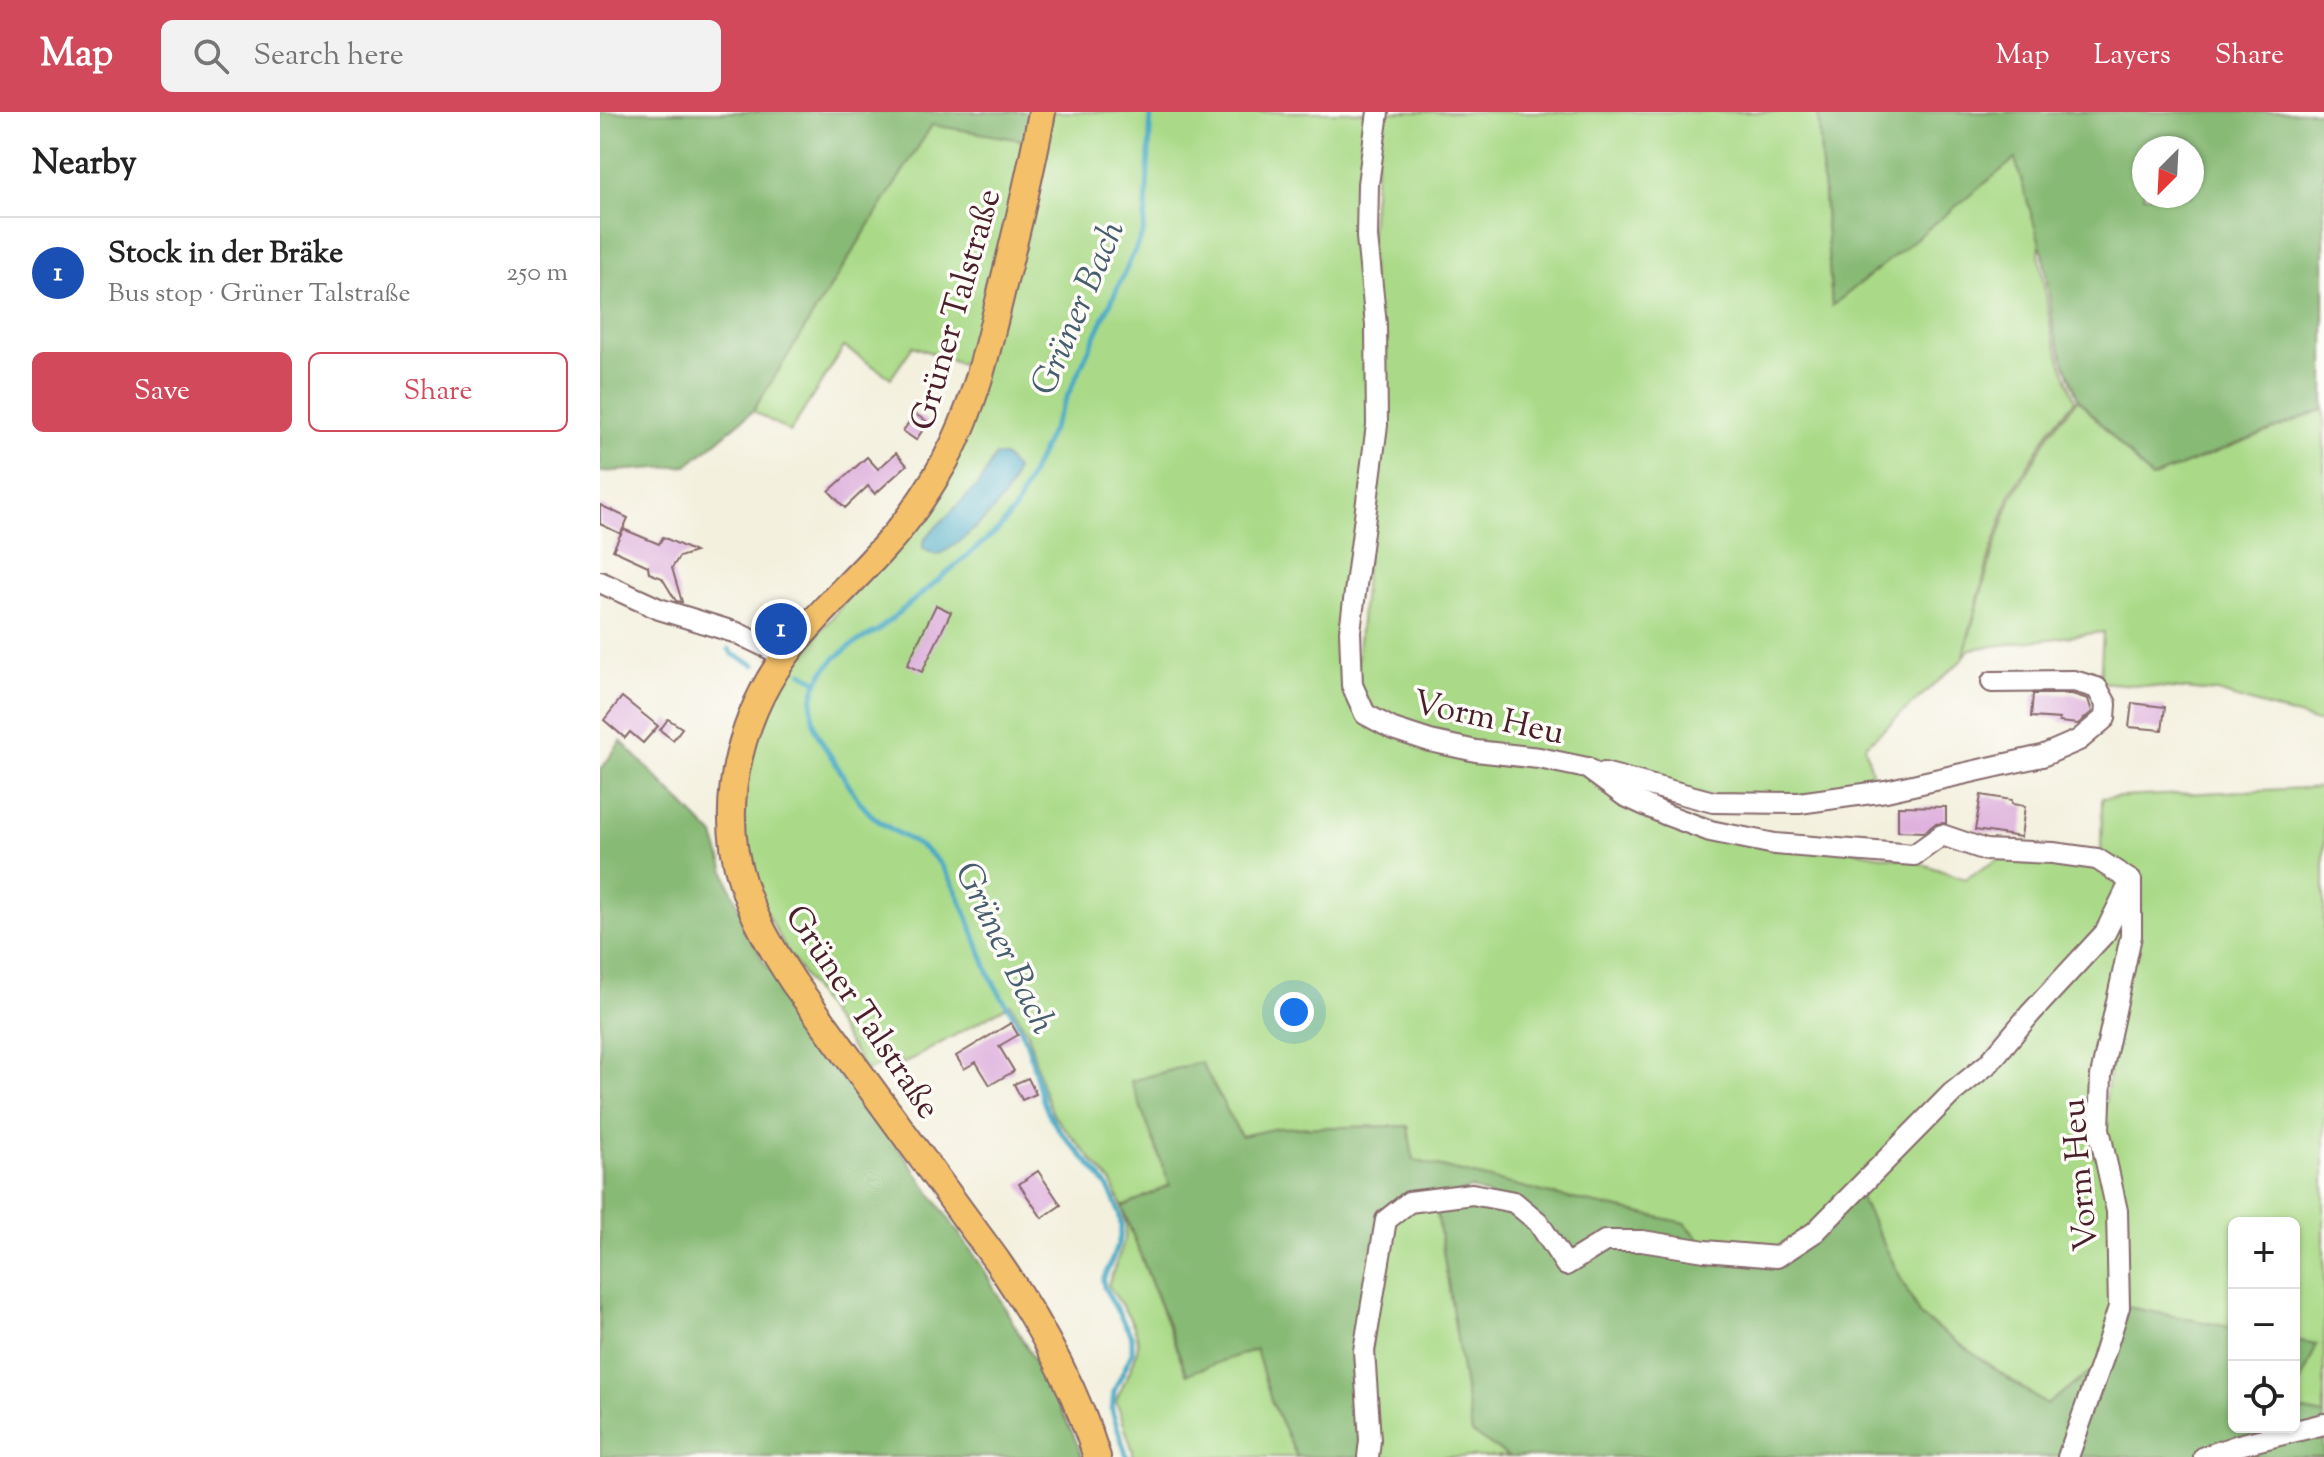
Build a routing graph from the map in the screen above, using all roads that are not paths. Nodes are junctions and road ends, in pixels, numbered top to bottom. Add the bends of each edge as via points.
1 (1042, 112) edge
2 (1378, 112) edge
3 (600, 582) edge
4 (785, 656) junction
5 (1992, 682) dead end
6 (1587, 768) junction
7 (2131, 881) junction
8 (2324, 1424) edge
9 (1097, 1457) edge
10 (1368, 1457) edge
11 (2068, 1457) edge
12 (2204, 1457) edge

1 - 4 main road, Grüner Talstraße via 991,332 947,457 888,543
2 - 6 street, Vorm Heu via 1367,224 1377,425 1350,631 1352,685 1365,714 1393,729 1476,751
3 - 4 street
4 - 9 main road, Grüner Talstraße via 751,719 735,780 735,853 755,916 794,983 1028,1306 1070,1386
5 - 6 street via 2074,681 2097,688 2106,704 2105,718 2079,740 2042,756 1886,791 1799,803 1713,802
6 - 7 street, Vorm Heu via 1625,796 1710,831 1775,844 1914,855 1942,835 1986,850 2097,859
7 - 10 street via 2105,933 1989,1063 1952,1093 1815,1232 1777,1257 1605,1241 1566,1265 1538,1222 1514,1202 1472,1194 1409,1202 1386,1220 1364,1351
7 - 11 street, Vorm Heu via 2131,936 2101,1076 2099,1129 2117,1211 2119,1307
8 - 12 street

